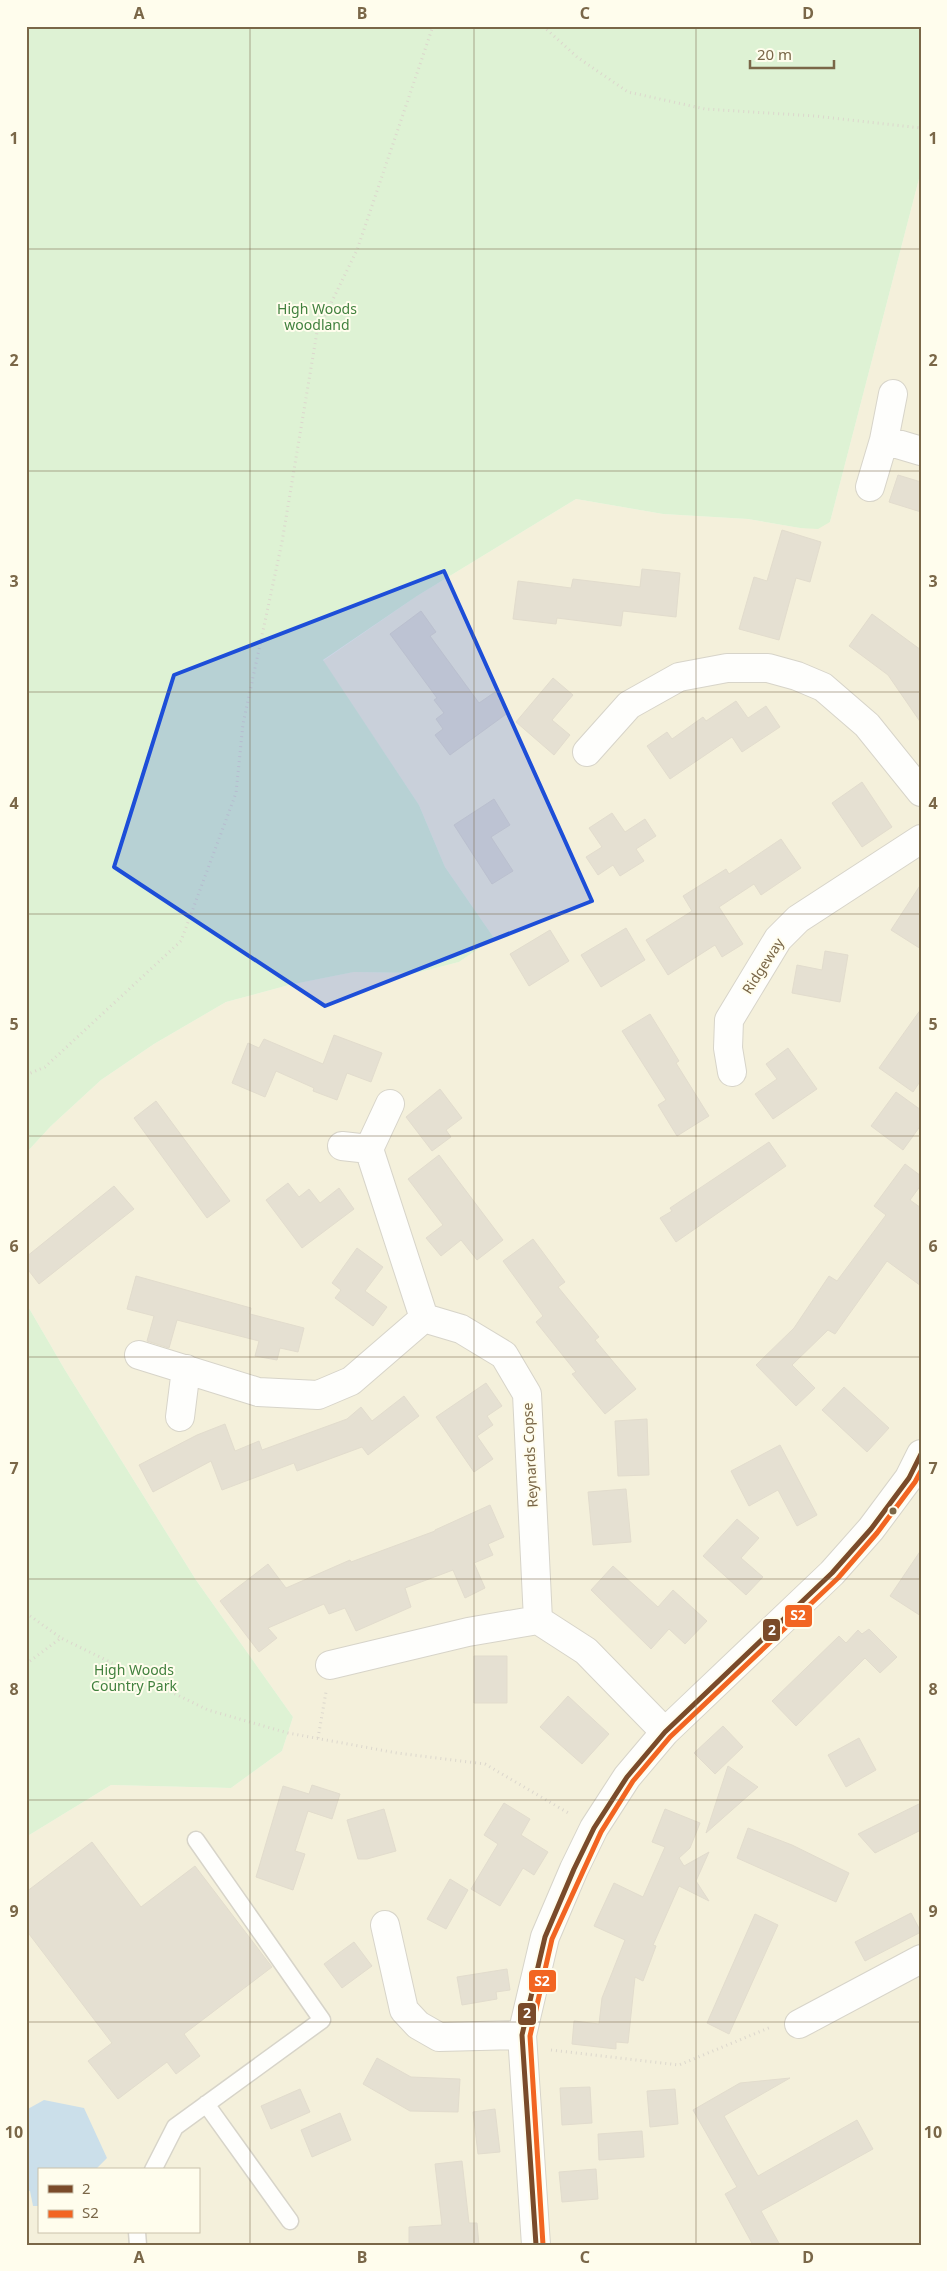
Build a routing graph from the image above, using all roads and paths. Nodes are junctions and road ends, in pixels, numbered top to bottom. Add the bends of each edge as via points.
1 (432, 26) edge
2 (543, 26) edge
3 (921, 128) edge
4 (893, 394) dead end
5 (884, 440) junction
6 (921, 451) edge
7 (870, 487) dead end
8 (587, 752) dead end
9 (921, 792) edge
10 (921, 839) edge
11 (732, 1072) dead end
12 (26, 1075) edge
13 (390, 1104) dead end
14 (342, 1146) dead end
15 (369, 1149) junction
16 (424, 1318) junction
17 (139, 1355) dead end
18 (186, 1369) junction
19 (180, 1417) dead end
20 (921, 1454) edge
21 (26, 1613) edge
22 (538, 1620) junction
23 (61, 1638) junction
24 (26, 1664) edge
25 (330, 1665) joint
26 (665, 1732) junction
27 (318, 1738) junction
28 (594, 1828) junction
29 (196, 1840) dead end
30 (385, 1925) dead end
31 (921, 1959) edge
32 (799, 2024) joint
33 (523, 2041) junction
34 (206, 2104) junction
35 (154, 2168) edge
36 (290, 2221) dead end
37 (536, 2245) edge

1 - 12 path via 357,250 316,332 282,542 243,724 236,793 181,941 45,1067
2 - 3 path via 577,57 628,92 705,109 815,116
4 - 5 street
5 - 6 street
5 - 7 street
8 - 9 street via 629,706 678,677 727,668 768,668 823,687 867,725
10 - 11 street, Ridgeway via 798,918 778,939 729,1020 728,1048
13 - 15 street
14 - 15 street
15 - 16 street
16 - 18 street via 351,1381 318,1395 258,1392
16 - 22 street, Reynards Copse via 461,1330 504,1355 527,1394
17 - 18 street
18 - 19 street
20 - 26 street via 909,1478 871,1529 832,1573
21 - 23 path
22 - 25 street via 468,1632 385,1662
22 - 26 street via 586,1651
23 - 24 path
23 - 27 path via 208,1710
25 - 27 path
26 - 28 street via 627,1777
27 - 28 path via 397,1753 485,1764
28 - 33 street via 545,1937
29 - 34 lane via 322,2020
30 - 33 street via 404,2010 418,2025 439,2037
31 - 32 street
32 - 33 path via 785,2021 679,2065
33 - 37 street
34 - 35 lane via 175,2127
34 - 36 lane

